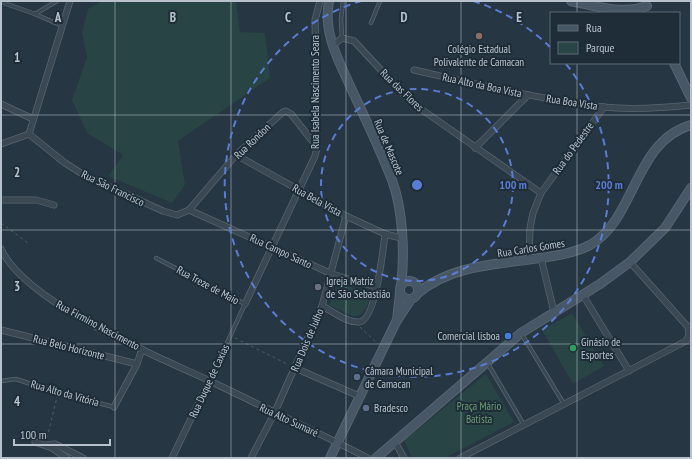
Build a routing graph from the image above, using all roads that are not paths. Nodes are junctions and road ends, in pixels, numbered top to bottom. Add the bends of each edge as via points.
1 (57, 1) edge
2 (70, 1) edge
3 (320, 1) edge
4 (329, 1) edge
5 (343, 1) edge
6 (380, 1) edge
7 (571, 1) edge
8 (1, 2) edge
9 (647, 7) edge
10 (35, 14) junction
11 (371, 23) dead end
12 (62, 26) junction
13 (342, 38) junction
14 (332, 46) junction
15 (675, 64) edge
16 (414, 70) dead end
17 (528, 95) junction
18 (691, 96) edge
19 (1, 104) edge
20 (691, 105) edge
21 (604, 107) junction
22 (34, 119) junction
23 (691, 125) edge
24 (29, 134) junction
25 (1, 144) edge
26 (317, 148) junction
27 (475, 148) junction
28 (236, 155) junction
29 (691, 188) edge
30 (300, 190) junction
31 (540, 193) junction
32 (1, 200) edge
33 (54, 205) dead end
34 (189, 210) junction
35 (346, 216) junction
36 (384, 234) junction
37 (401, 238) junction
38 (273, 247) junction
39 (1, 249) edge
40 (156, 258) dead end
41 (542, 258) junction
42 (529, 260) junction
43 (630, 262) junction
44 (332, 274) junction
45 (376, 287) junction
46 (400, 289) junction
47 (583, 294) junction
48 (414, 296) junction
49 (245, 304) junction
50 (322, 306) junction
51 (554, 312) junction
52 (396, 322) junction
53 (690, 326) edge
54 (1, 330) edge
55 (521, 333) junction
56 (142, 349) junction
57 (487, 362) junction
58 (137, 364) junction
59 (295, 368) junction
60 (629, 371) junction
61 (209, 381) junction
62 (1, 382) edge
63 (359, 396) junction
64 (564, 404) junction
65 (114, 407) joint
66 (274, 414) junction
67 (524, 425) junction
68 (35, 442) dead end
69 (337, 442) junction
70 (395, 442) junction
71 (45, 445) junction
72 (67, 458) edge
73 (84, 458) edge
74 (172, 458) edge
75 (251, 458) edge
76 (330, 458) edge
77 (368, 458) edge
78 (376, 458) edge
79 (404, 458) edge
80 (460, 458) edge

1 - 10 lane
2 - 12 street
3 - 26 street, Rua Isabela Nascimento Seara via 315,20
4 - 14 main road, Rua de Mascote via 327,18
5 - 13 lane
6 - 11 lane
7 - 9 main road via 621,10
8 - 10 lane
10 - 12 lane
12 - 22 street
13 - 14 street
13 - 27 street, Rua das Flores via 354,41 405,96
14 - 37 main road, Rua de Mascote via 392,182 400,219
15 - 18 main road
16 - 17 street, Rua Alto da Boa Vista
17 - 21 street, Rua Boa Vista
17 - 27 street
19 - 22 street
20 - 21 street, Rua Boa Vista via 661,108
21 - 31 street, Rua do Pedestre
22 - 24 street
23 - 41 main road, Rua Carlos Gomes via 675,131 657,146 616,217 591,245 573,252
24 - 25 street
24 - 34 street, Rua São Francisco via 65,163 101,184 170,214 177,215
26 - 28 street, Rua Rondon via 291,114 286,112 280,114
26 - 30 street, Rua Isabela Nascimento Seara
27 - 31 street, Rua das Flores
28 - 30 street, Rua Bela Vista
28 - 34 street, Rua Rondon
29 - 43 main road via 665,228
30 - 35 street, Rua Bela Vista
30 - 38 street, Rua Isabela Nascimento Seara
31 - 42 street, Rua do Pedestre via 532,213
32 - 33 street via 36,200
34 - 38 street, Rua Campo Santo
35 - 36 street, Rua Bela Vista
35 - 44 street, Rua Dois de Julho
36 - 37 street, Rua Bela Vista
36 - 45 street
37 - 46 main road, Rua de Mascote via 403,259
38 - 44 street, Rua Campo Santo
38 - 49 street, Rua Treze de Maio
39 - 56 street, Rua Firmino Nascimento via 20,274 45,296 65,310
40 - 49 lane, Rua Treze de Maio
41 - 42 main road, Rua Carlos Gomes
41 - 51 street
42 - 48 main road, Rua Carlos Gomes via 459,271 433,282
43 - 47 main road
43 - 53 street
44 - 45 street, Rua Campo Santo
44 - 50 street, Rua Dois de Julho
45 - 50 street via 370,312 363,321 353,322
46 - 48 main road via 404,298
46 - 48 main road via 406,281 413,282 417,287
46 - 52 main road, Rua de Mascote
47 - 51 main road
47 - 60 street
48 - 52 main road, Rua Carlos Gomes
49 - 61 lane, Rua Duque de Caxias
50 - 59 street, Rua Dois de Julho
51 - 55 main road
52 - 63 main road
53 - 60 street via 688,339 683,344
54 - 58 street, Rua Belo Horizonte
55 - 57 main road
55 - 64 lane
56 - 58 street, Rua Alto da Vitória
56 - 61 street, Rua Firmino Nascimento
57 - 67 lane
57 - 70 main road
58 - 65 street, Rua Alto da Vitória
59 - 63 street
59 - 66 street, Rua Dois de Julho
60 - 64 street
61 - 66 street, Rua Alto Sumaré
61 - 74 street, Rua Duque de Caxias
62 - 65 lane, Rua Alto da Vitória via 16,379
63 - 69 main road
64 - 67 street
66 - 69 street, Rua Alto Sumaré
66 - 75 street, Rua Dois de Julho
67 - 80 street
68 - 71 street
69 - 76 main road
69 - 77 street, Rua Alto Sumaré
70 - 78 main road
70 - 79 street
71 - 72 street
71 - 73 street via 55,444

